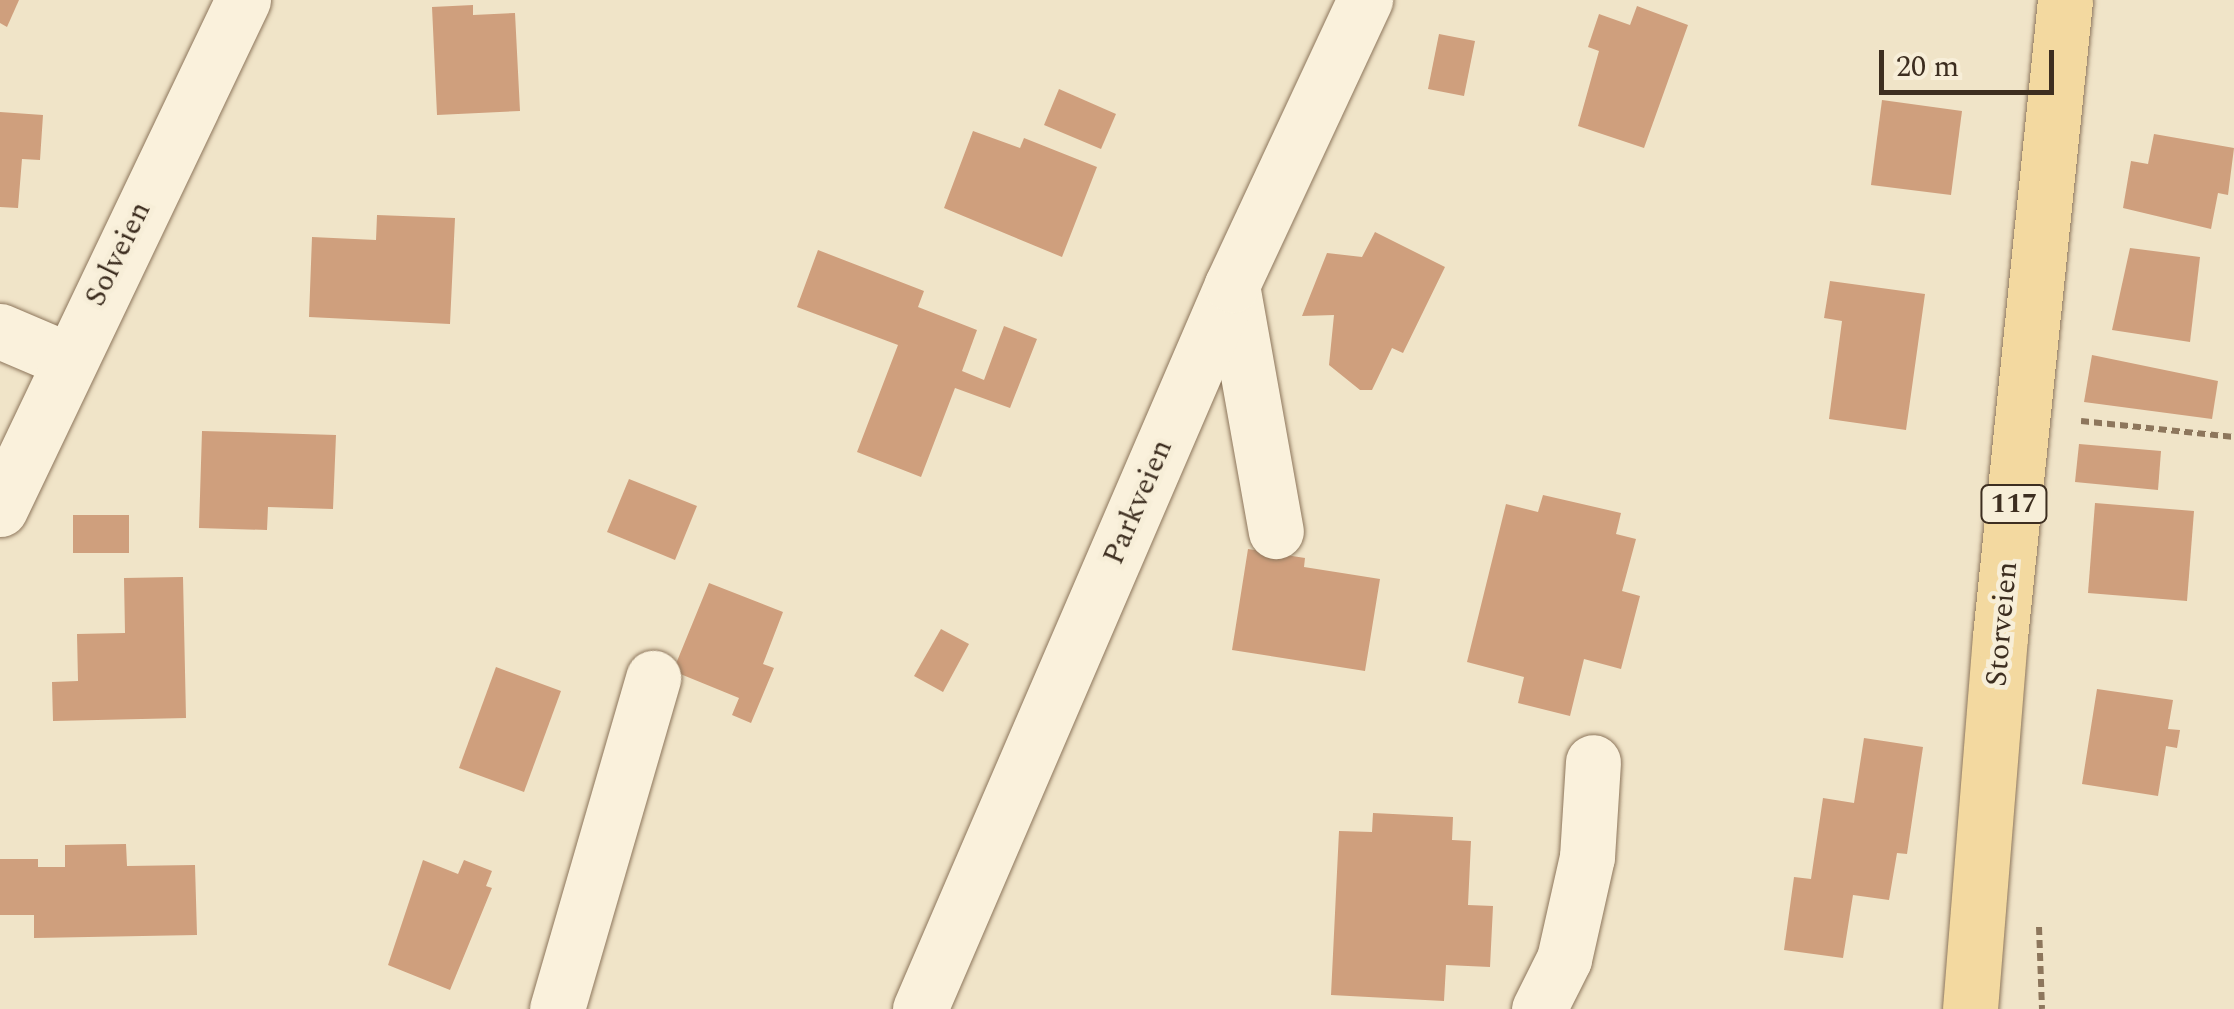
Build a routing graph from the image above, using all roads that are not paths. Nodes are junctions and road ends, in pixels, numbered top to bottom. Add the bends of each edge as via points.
1 (241, 0) edge
2 (1364, 0) edge
3 (2064, 0) edge
4 (1232, 285) junction
5 (0, 331) edge
6 (68, 360) junction
7 (0, 509) edge
8 (1276, 531) dead end
9 (653, 678) dead end
10 (1593, 762) dead end
11 (557, 1009) edge
12 (920, 1009) edge
13 (1539, 1009) edge
14 (1970, 1009) edge

1 - 6 street, Solveien
2 - 4 street, Parkveien
3 - 14 main road, Storveien / 117
4 - 8 street
4 - 12 street, Parkveien
5 - 6 street
6 - 7 street, Solveien
9 - 11 street
10 - 13 street via 1587,857 1564,959

